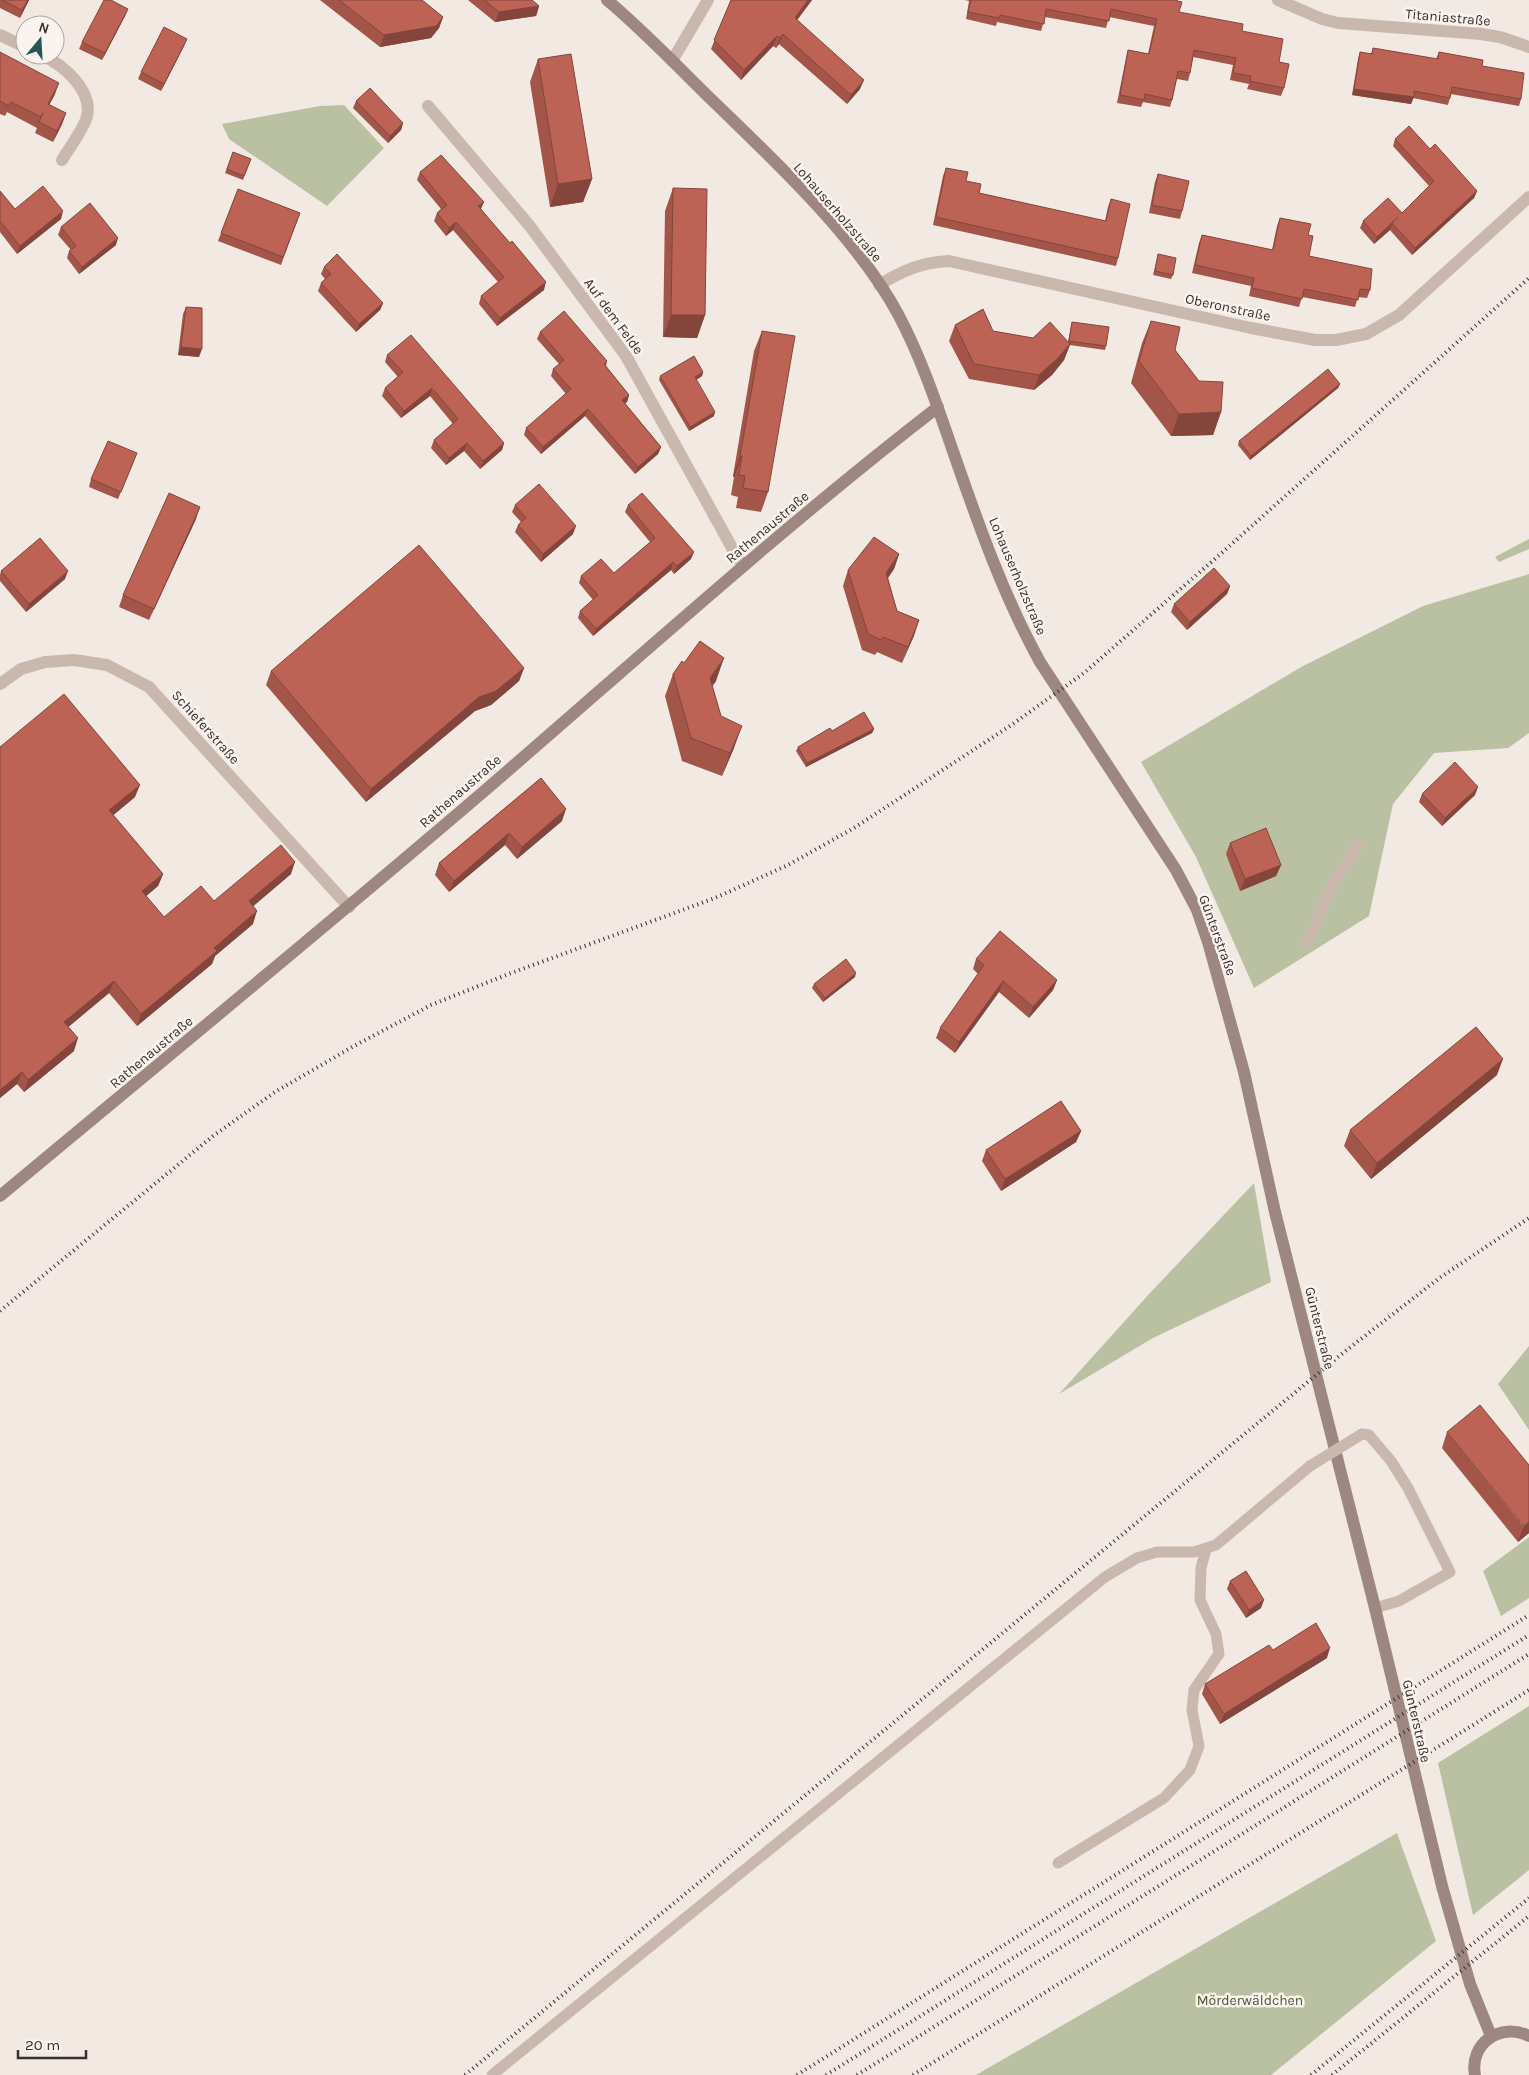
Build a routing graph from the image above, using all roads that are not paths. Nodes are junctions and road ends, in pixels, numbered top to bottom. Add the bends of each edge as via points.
1 (607, 0) edge
2 (708, 0) edge
3 (1278, 0) edge
4 (0, 34) edge
5 (15, 42) edge
6 (1529, 47) edge
7 (672, 61) junction
8 (61, 65) edge
9 (428, 106) dead end
10 (62, 160) dead end
11 (1529, 197) edge
12 (879, 285) junction
13 (938, 407) junction
14 (744, 566) junction
15 (1040, 662) joint
16 (0, 684) edge
17 (1358, 845) dead end
18 (349, 907) junction
19 (1308, 942) dead end
20 (0, 1196) edge
21 (1206, 1548) junction
22 (1375, 1608) junction
23 (1058, 1862) dead end
24 (1491, 2036) junction
25 (1529, 2036) edge
26 (492, 2075) edge
27 (1475, 2075) edge

1 - 7 street, Lohauserholzstraße
2 - 7 street
3 - 6 street, Titaniastraße via 1338,23 1481,34
4 - 5 street
7 - 12 street, Lohauserholzstraße via 820,210
8 - 10 street via 85,92 87,116
9 - 14 street, Auf dem Felde via 529,225 626,356
11 - 12 street, Oberonstraße via 1399,315 1366,334 1336,340 1315,340 1251,328 950,261 912,267
12 - 13 street, Lohauserholzstraße via 897,313
13 - 14 street, Rathenaustraße
13 - 15 street, Lohauserholzstraße via 994,562 1024,634
14 - 18 street, Rathenaustraße
15 - 22 street, Günterstraße via 1176,870 1197,910 1244,1072 1275,1212
16 - 18 street, Schieferstraße via 21,669 45,662 74,660 107,665 149,687
17 - 19 lane via 1333,884
18 - 20 street, Rathenaustraße
21 - 22 lane, bridge via 1216,1545 1310,1466 1362,1434 1369,1435 1408,1488 1450,1572 1399,1601
21 - 23 lane via 1201,1568 1200,1600 1216,1634 1219,1654 1194,1690 1192,1710 1199,1746 1190,1770 1164,1798
21 - 26 lane via 1194,1552 1157,1552 1137,1558 1105,1577
22 - 24 street, Günterstraße via 1452,1924 1470,1984
24 - 25 street via 1512,2031
24 - 27 street via 1477,2052

